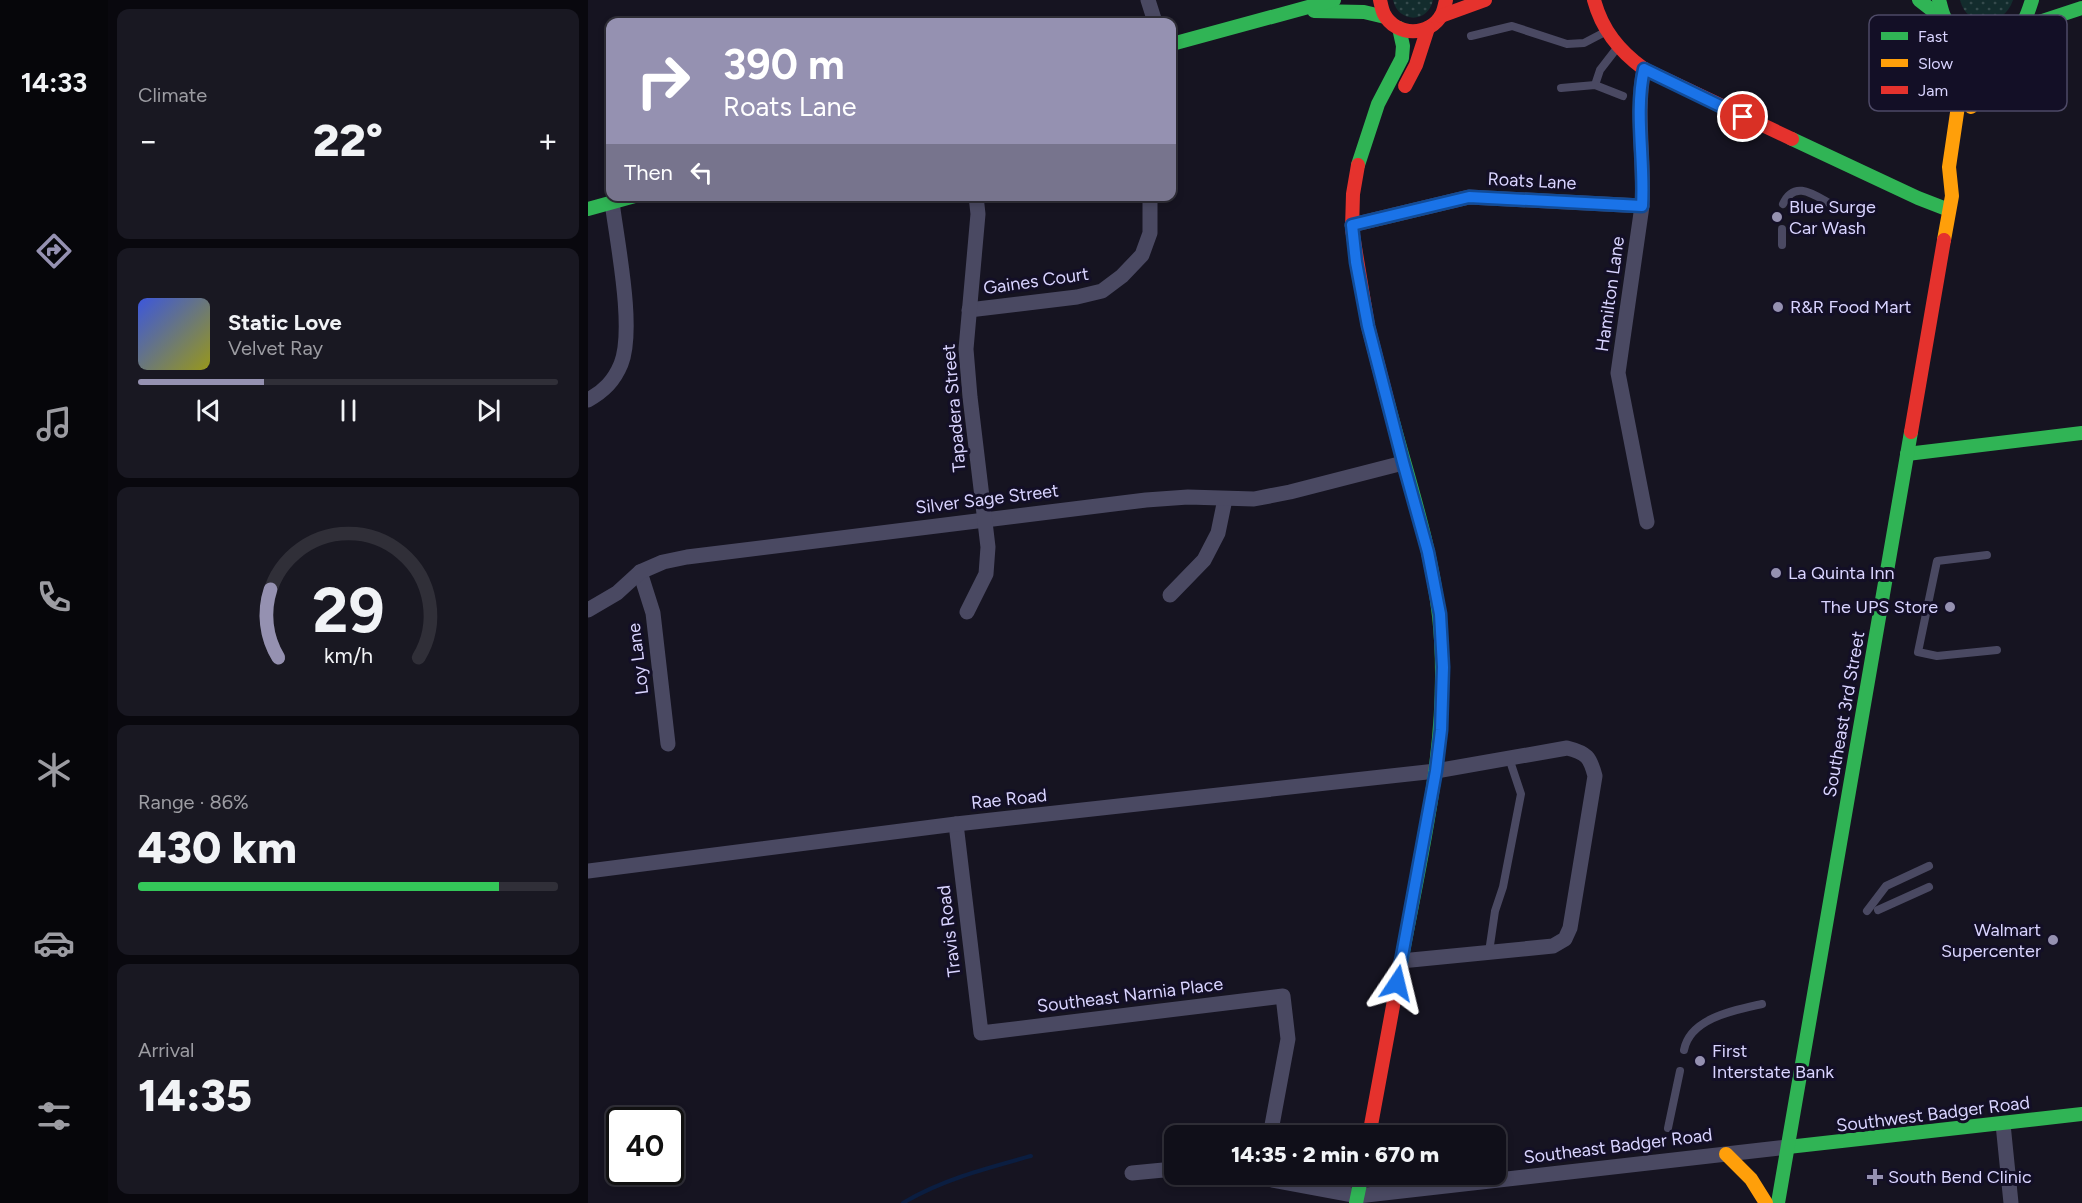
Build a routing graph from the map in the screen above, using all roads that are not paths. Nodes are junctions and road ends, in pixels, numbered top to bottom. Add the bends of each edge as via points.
1 (1148, 0) edge
2 (1334, 0) edge
3 (1380, 0) edge
4 (1446, 0) edge
5 (1485, 0) edge
6 (1594, 0) edge
7 (1919, 0) edge
8 (1939, 0) edge
9 (2032, 0) edge
10 (2082, 8) edge
11 (1295, 12) junction
12 (1938, 15) edge
13 (1945, 15) edge
14 (2027, 15) edge
15 (2060, 15) edge
16 (1385, 16) junction
17 (1442, 16) junction
18 (1154, 18) edge
19 (1399, 28) junction
20 (1428, 28) junction
21 (1606, 32) junction
22 (1471, 36) dead end
23 (1176, 43) edge
24 (1617, 47) junction
25 (1644, 69) junction
26 (1595, 85) junction
27 (1561, 88) dead end
28 (1623, 96) dead end
29 (1957, 111) edge
30 (1971, 111) edge
31 (1367, 138) junction
32 (1967, 140) dead end
33 (1963, 169) dead end
34 (1952, 196) junction
35 (616, 201) edge
36 (977, 201) edge
37 (1150, 201) edge
38 (612, 202) junction
39 (1829, 203) dead end
40 (1783, 204) dead end
41 (1642, 206) junction
42 (588, 209) edge
43 (1949, 210) junction
44 (1352, 225) junction
45 (1782, 230) dead end
46 (1782, 245) dead end
47 (969, 310) junction
48 (588, 400) edge
49 (2082, 433) edge
50 (1907, 454) junction
51 (1403, 462) junction
52 (1225, 500) junction
53 (985, 519) junction
54 (1647, 522) dead end
55 (1987, 555) dead end
56 (640, 572) junction
57 (1170, 595) dead end
58 (588, 610) edge
59 (967, 612) dead end
60 (1997, 650) dead end
61 (668, 744) dead end
62 (1509, 758) junction
63 (1436, 771) junction
64 (956, 824) junction
65 (1929, 866) dead end
66 (588, 871) edge
67 (1929, 887) dead end
68 (1878, 910) dead end
69 (1867, 911) dead end
70 (1489, 952) junction
71 (1401, 961) junction
72 (1762, 1004) dead end
73 (981, 1033) joint
74 (1684, 1050) dead end
75 (1680, 1071) dead end
76 (2082, 1114) edge
77 (2002, 1124) junction
78 (1272, 1125) edge
79 (1371, 1125) edge
80 (1668, 1128) dead end
81 (1788, 1147) junction
82 (1726, 1154) junction
83 (1164, 1170) edge
84 (1132, 1173) dead end
85 (1300, 1185) edge
86 (1357, 1199) edge
87 (1766, 1203) edge
88 (1778, 1203) edge
89 (2011, 1203) edge

1 - 18 street
2 - 11 street
3 - 16 street
4 - 17 street
5 - 17 street
6 - 21 street
7 - 12 street
8 - 13 street, Southeast 3rd Street
9 - 14 street
10 - 15 street
11 - 16 street via 1350,11
11 - 23 street
16 - 19 street
17 - 20 street
19 - 20 street via 1416,32
19 - 31 street via 1401,61 1378,104
20 - 31 street via 1414,70
21 - 22 lane via 1584,43 1567,44 1512,26
21 - 24 street
24 - 25 street
24 - 26 lane via 1600,70
25 - 41 street, Hamilton Lane via 1640,102
25 - 43 street
26 - 27 lane
26 - 28 lane
29 - 34 street, Southeast 3rd Street via 1949,167
30 - 32 street
31 - 44 street via 1355,178
33 - 34 street, Southeast 3rd Street
34 - 43 street, Southeast 3rd Street
35 - 38 street
36 - 47 street, Tapadera Street
37 - 47 street, Gaines Court via 1150,233 1142,255 1102,291
38 - 42 street
38 - 48 street via 626,306 626,340 622,363 605,390
39 - 40 lane via 1805,190 1797,191
41 - 44 street, Roats Lane via 1469,197
41 - 54 street, Hamilton Lane via 1618,373
43 - 50 street, Southeast 3rd Street
44 - 51 street via 1368,326
45 - 46 lane
47 - 53 street, Tapadera Street via 966,349
49 - 50 street
50 - 81 street, Southeast 3rd Street
51 - 52 street, Silver Sage Street via 1254,500
51 - 63 street via 1428,552 1440,614 1443,667
52 - 53 street, Silver Sage Street via 1188,496
52 - 57 street via 1218,533 1203,561
53 - 56 street, Silver Sage Street via 687,557
53 - 59 street, Tapadera Street via 986,574
55 - 60 lane via 1937,561 1918,652 1937,656
56 - 58 street, Silver Sage Street via 617,593
56 - 61 street, Loy Lane via 653,613
62 - 63 street, Rae Road
62 - 70 lane via 1521,794
62 - 70 street, Rae Road via 1568,748 1582,752 1591,762 1595,777 1565,939 1553,946
63 - 64 street, Rae Road
63 - 71 street
64 - 66 street, Rae Road
64 - 73 street, Travis Road
65 - 69 lane via 1886,886
67 - 68 lane
70 - 71 street, Rae Road
71 - 79 street
72 - 74 lane via 1731,1010 1701,1025 1686,1040
73 - 78 street, Southeast Narnia Place via 1283,996 1288,1039
75 - 80 lane
76 - 77 street, Southwest Badger Road
77 - 81 street, Southwest Badger Road
77 - 89 street
81 - 82 street, Southeast Badger Road
81 - 88 street, Southeast 3rd Street
82 - 86 street, Southeast Badger Road
82 - 87 street via 1751,1179
83 - 84 street
85 - 86 street, Southeast Badger Road

